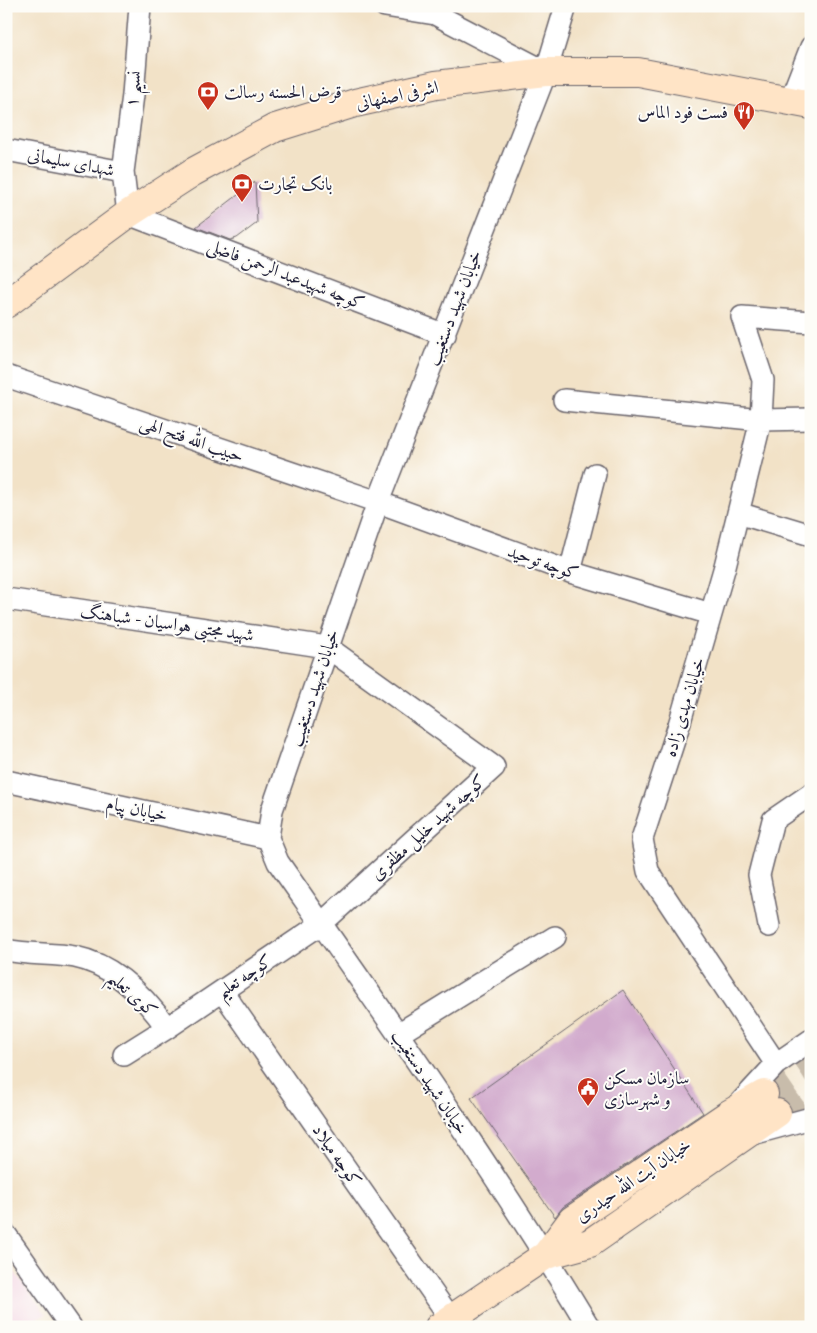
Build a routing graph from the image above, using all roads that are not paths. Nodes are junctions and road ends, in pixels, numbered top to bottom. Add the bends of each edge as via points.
1 (140, 6) edge
2 (385, 6) edge
3 (566, 6) edge
4 (436, 10) edge
5 (811, 47) edge
6 (546, 72) junction
7 (801, 103) edge
8 (6, 150) edge
9 (123, 172) junction
10 (128, 214) junction
11 (6, 304) edge
12 (811, 322) edge
13 (444, 335) junction
14 (6, 376) edge
15 (564, 400) dead end
16 (811, 419) edge
17 (761, 420) junction
18 (595, 474) dead end
19 (378, 502) junction
20 (738, 513) junction
21 (811, 535) edge
22 (570, 572) junction
23 (6, 599) edge
24 (711, 614) junction
25 (327, 647) junction
26 (6, 781) edge
27 (811, 794) edge
28 (268, 838) junction
29 (321, 924) junction
30 (769, 926) dead end
31 (555, 937) dead end
32 (6, 950) edge
33 (222, 991) junction
34 (167, 1028) junction
35 (398, 1034) junction
36 (811, 1040) edge
37 (124, 1055) dead end
38 (776, 1064) junction
39 (771, 1104) tunnel mouth
40 (811, 1118) edge
41 (737, 1125) junction
42 (6, 1235) edge
43 (546, 1255) junction
44 (445, 1323) edge
45 (66, 1325) edge
46 (589, 1327) edge

1 - 9 street, نسیم ۱
2 - 4 street
3 - 6 street, خیابان شهید دستغیب
4 - 6 street
5 - 7 street
6 - 7 main road, اشرفی اصفهانی via 638,72
6 - 10 main road, اشرفی اصفهانی via 436,85 355,103 275,128 193,172
6 - 13 street, خیابان شهید دستغیب
8 - 9 street, شهدای سلیمانی
9 - 10 street, شهدای سلیمانی
10 - 11 main road, اشرفی اصفهانی
10 - 13 street, کوچه شهیدعبد الرحمن فاضلی
12 - 17 street, خیابان مهدی زاده via 742,317 764,380
13 - 19 street, خیابان شهید دستغیب
14 - 19 street, حبیب الله فتح الهی
15 - 17 street
16 - 17 street
17 - 20 street, خیابان مهدی زاده
18 - 22 street
19 - 22 street, کوچه توحید
19 - 25 street, خیابان شهید دستغیب
20 - 21 street
20 - 24 street, خیابان مهدی زاده
22 - 24 street, کوچه توحید
23 - 25 street, شهید مجتبی هواسیان - شباهنگ
24 - 38 street, خیابان مهدی زاده via 642,839 648,871
25 - 28 street, خیابان شهید دستغیب via 272,810
25 - 29 street, کوچه شهید خلیل مظفری via 494,768
26 - 28 street, خیابان پیام
27 - 30 street via 773,820 759,875
28 - 29 street, خیابان شهید دستغیب via 278,862
29 - 33 street, کوچه تعلیم
29 - 35 street, خیابان شهید دستغیب
31 - 35 street
32 - 34 street, کوی تعلیم via 76,957 115,973 153,1008
33 - 34 street, کوچه تعلیم
33 - 44 street, کوچه میلاد
34 - 37 street, کوچه تعلیم
35 - 43 street, خیابان شهید دستغیب
36 - 38 street
38 - 41 street
39 - 41 main road, خیابان آیت الله حیدری
40 - 41 street
41 - 43 main road, خیابان آیت الله حیدری via 590,1243
42 - 45 street
43 - 44 main road, خیابان آیت الله حیدری
43 - 46 street, خیابان شهید دستغیب

